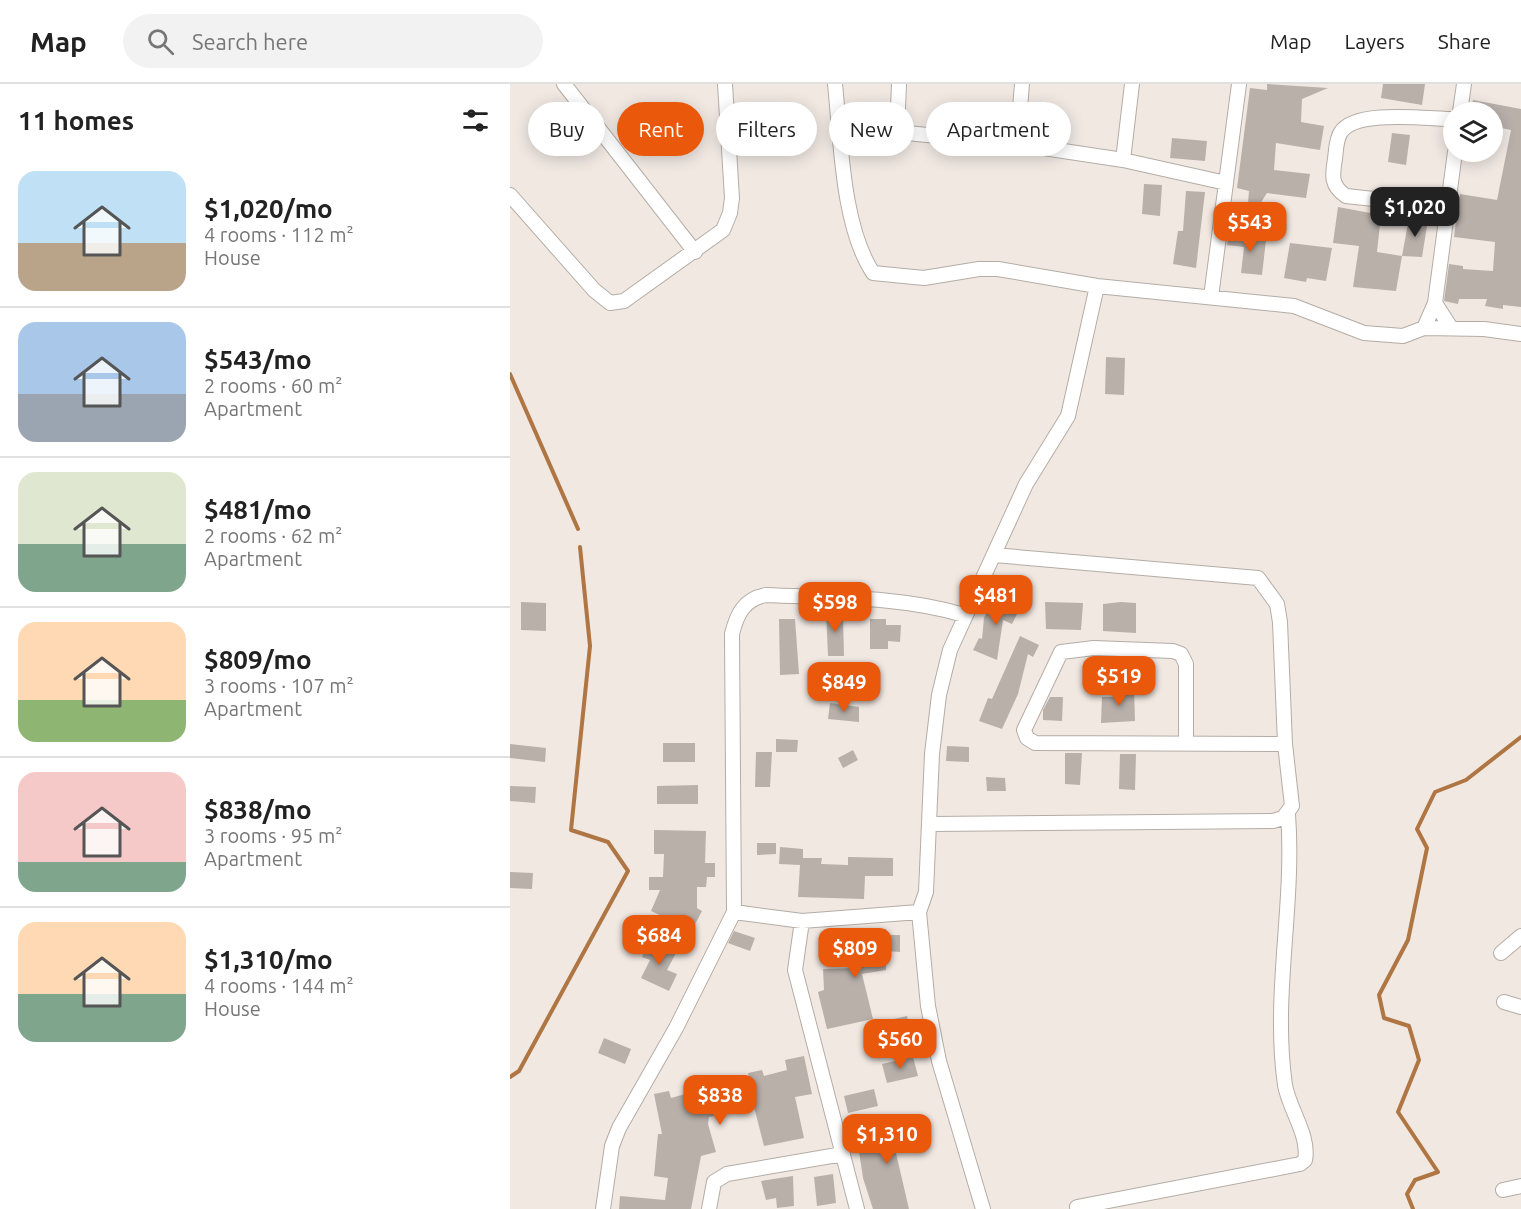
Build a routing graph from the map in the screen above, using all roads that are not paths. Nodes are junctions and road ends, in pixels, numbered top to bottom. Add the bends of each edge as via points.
1 (564, 84) edge
2 (725, 84) edge
3 (835, 84) edge
4 (899, 84) edge
5 (1022, 84) edge
6 (1132, 84) edge
7 (1239, 84) edge
8 (1464, 84) edge
9 (837, 102) edge
10 (898, 102) edge
11 (1020, 102) edge
12 (1461, 102) edge
13 (1443, 119) edge
14 (1071, 152) edge
15 (844, 156) edge
16 (1123, 160) junction
17 (1454, 162) edge
18 (1226, 183) junction
19 (510, 195) edge
20 (1448, 207) junction
21 (695, 252) junction
22 (1097, 286) junction
23 (1211, 297) junction
24 (1435, 303) junction
25 (1424, 328) junction
26 (1451, 328) junction
27 (1521, 334) edge
28 (994, 555) junction
29 (964, 615) junction
30 (1186, 742) junction
31 (1285, 744) junction
32 (1288, 814) junction
33 (931, 824) junction
34 (734, 912) junction
35 (919, 912) junction
36 (802, 921) junction
37 (1521, 936) edge
38 (1501, 952) dead end
39 (1504, 1002) dead end
40 (1521, 1007) edge
41 (843, 1154) junction
42 (1521, 1186) edge
43 (1503, 1190) dead end
44 (1074, 1208) edge
45 (603, 1209) edge
46 (710, 1209) edge
47 (857, 1209) edge
48 (983, 1209) edge

1 - 21 street
2 - 21 street via 730,213 723,230
3 - 9 street
4 - 10 street
5 - 11 street
6 - 16 street
7 - 18 street
8 - 12 street
13 - 20 street via 1375,118 1354,122 1338,137 1332,175 1336,187 1346,196
14 - 16 street
15 - 22 street via 855,236 873,273 924,278 998,269
16 - 18 street
17 - 20 street
18 - 23 street
19 - 21 street via 610,303 624,301
20 - 24 street
22 - 23 street
22 - 28 street via 1068,416 1026,484
23 - 25 street via 1294,306 1364,333 1403,336
24 - 25 street
24 - 26 street
25 - 26 street
26 - 27 street
28 - 29 street
28 - 31 street via 1258,578 1277,603
29 - 33 street via 939,694 932,754
29 - 34 street via 905,602 766,595 743,606 732,634
30 - 30 street via 1035,743 1024,730 1061,652 1094,648 1173,651 1181,654 1186,664
30 - 31 street
31 - 32 street via 1292,806
32 - 33 street via 1273,821
32 - 44 street via 1291,856 1281,968 1284,1076 1287,1097 1304,1142 1305,1160
33 - 35 street via 926,892
34 - 36 street
34 - 45 street via 676,1028 619,1128 612,1146
35 - 36 street
35 - 48 street via 928,1006 939,1061
36 - 41 street via 795,970
37 - 38 street
39 - 40 street
41 - 46 street via 727,1174 714,1182
41 - 47 street
42 - 43 street

